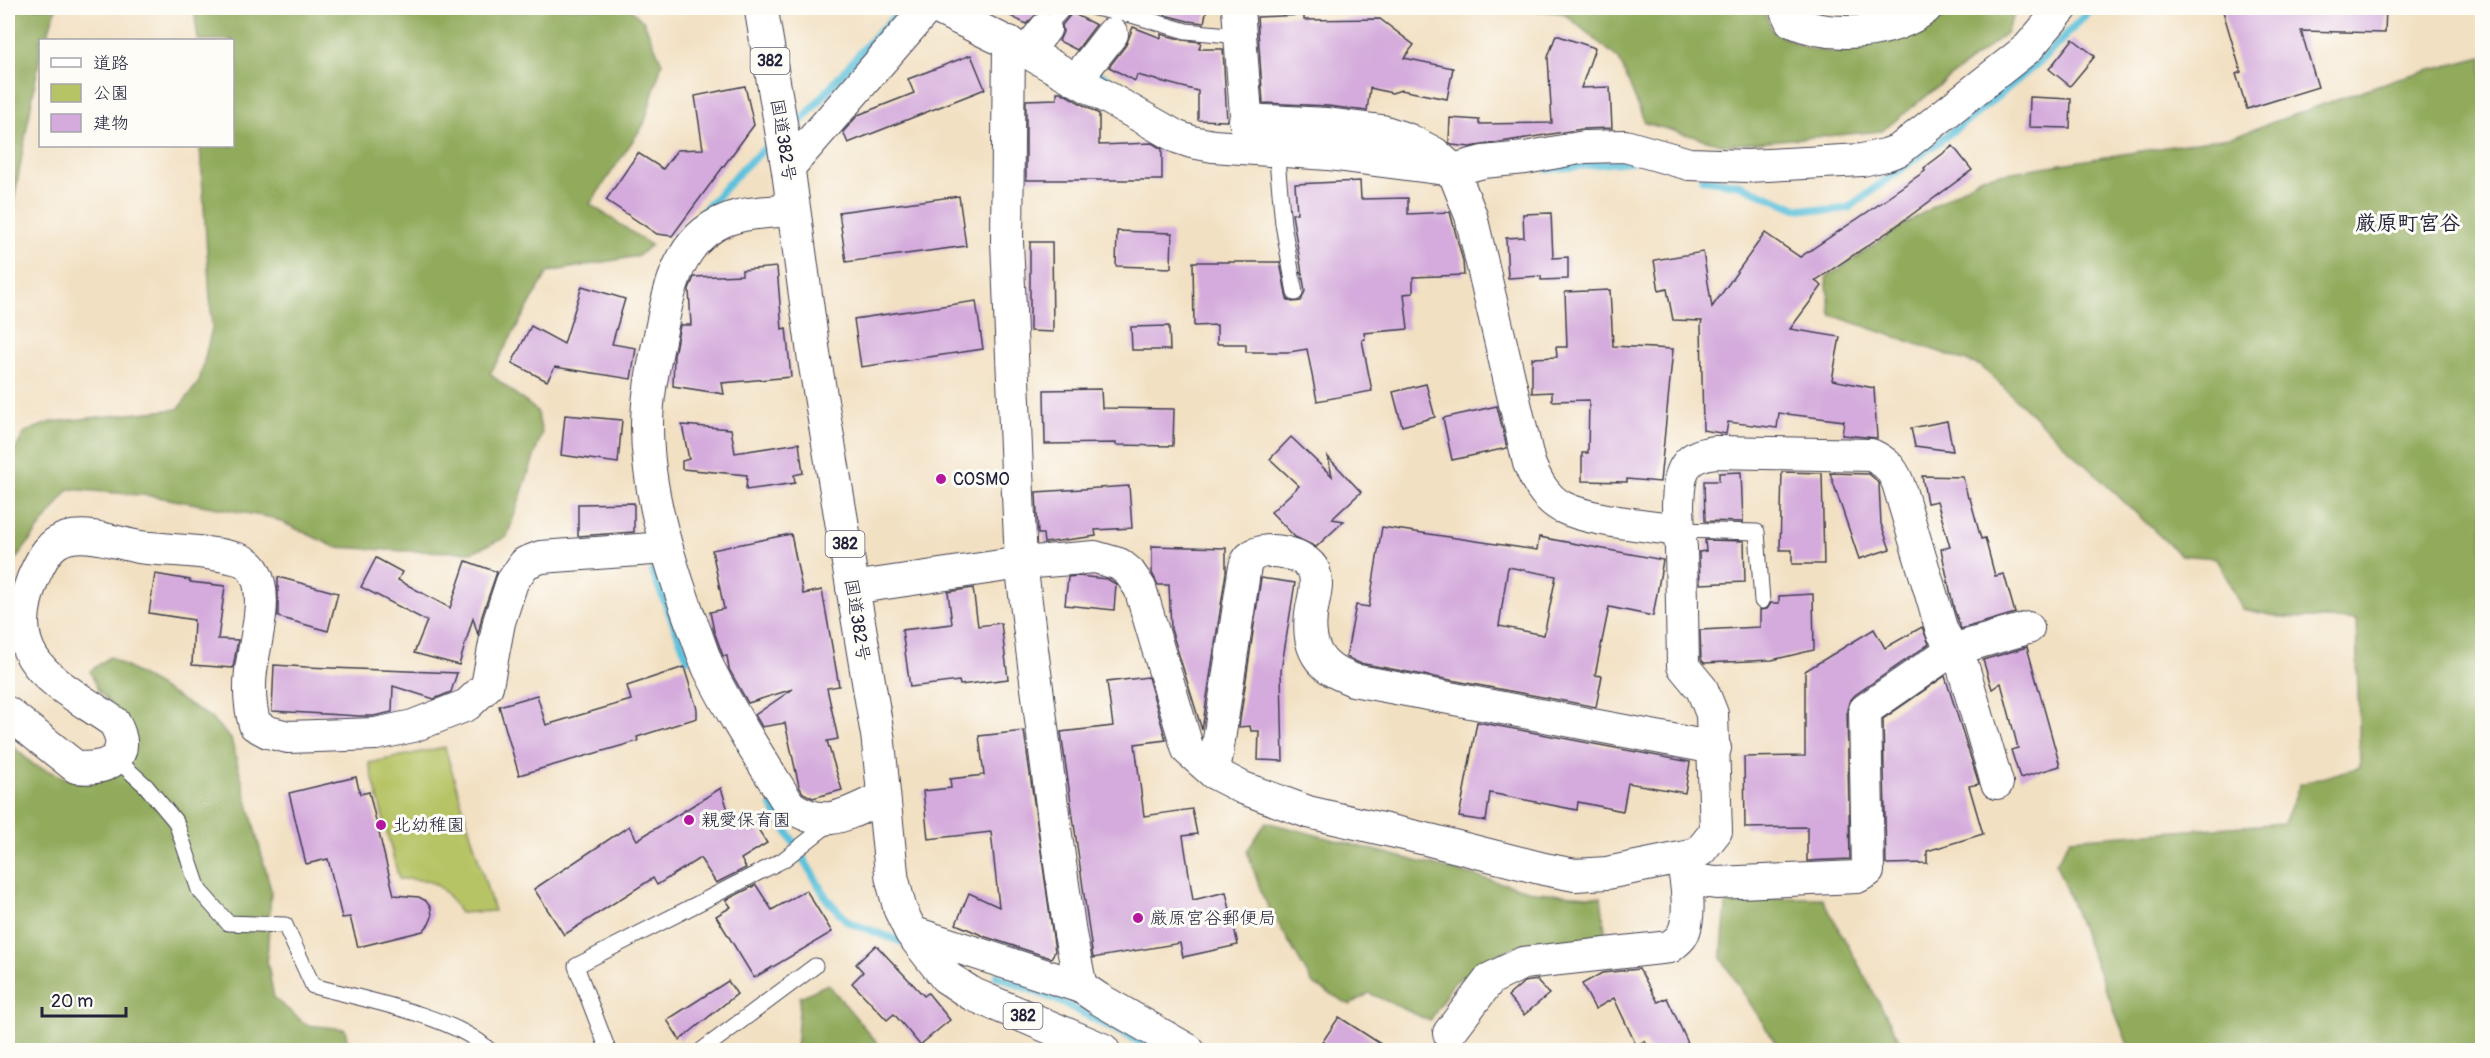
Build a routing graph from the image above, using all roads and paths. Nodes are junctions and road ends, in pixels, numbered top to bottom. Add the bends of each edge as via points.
1 (761, 8) edge
2 (927, 8) edge
3 (937, 8) edge
4 (1094, 8) edge
5 (1785, 8) edge
6 (1926, 8) edge
7 (2037, 8) edge
8 (2062, 8) edge
9 (1239, 22) edge
10 (1112, 34) dead end
11 (1035, 35) edge
12 (2028, 48) junction
13 (1083, 71) junction
14 (1273, 137) junction
15 (787, 161) junction
16 (1453, 170) junction
17 (793, 210) junction
18 (1295, 294) dead end
19 (1678, 530) junction
20 (666, 548) junction
21 (1021, 563) junction
22 (852, 588) junction
23 (1762, 601) dead end
24 (2028, 628) dead end
25 (1952, 650) junction
26 (8, 712) edge
27 (1715, 748) junction
28 (115, 759) junction
29 (1214, 773) junction
30 (1997, 783) dead end
31 (884, 798) junction
32 (838, 817) junction
33 (1684, 868) junction
34 (911, 932) junction
35 (814, 966) dead end
36 (1090, 993) junction
37 (1449, 1033) dead end
38 (1094, 1046) edge
39 (489, 1050) edge
40 (608, 1050) edge
41 (702, 1050) edge
42 (1188, 1050) edge

1 - 15 highway, 国道382号 / 382
2 - 15 street
3 - 11 street
4 - 9 lane via 1186,31
5 - 6 street via 1791,21 1805,27 1847,32 1877,29
7 - 12 street
8 - 12 street
9 - 14 street
10 - 13 street
11 - 13 street
11 - 21 street via 1007,241
12 - 16 street via 1899,150 1862,160 1747,166 1689,164 1641,149 1615,146 1483,162
13 - 14 street via 1184,140 1202,144
14 - 16 street
14 - 18 lane
15 - 17 highway, 国道382号 / 382
16 - 19 street via 1471,216 1528,463 1537,482 1562,507 1602,519
17 - 20 street via 728,219 690,244 679,265 664,311 647,424 650,474
17 - 22 highway, 国道382号 / 382
19 - 23 lane via 1757,532
19 - 25 street via 1679,478 1686,465 1704,453 1871,455 1892,470 1942,631
19 - 27 street via 1683,666 1702,689 1712,714
20 - 28 street via 542,557 525,563 512,582 499,622 488,686 467,705 413,726 376,734 288,737 255,725 251,711 260,586 251,566 240,560 184,550 68,538 53,545 42,558 21,616 22,638 38,670 114,722 122,734 122,747
20 - 32 street via 708,668 790,806 820,820
21 - 22 street
21 - 29 street via 1095,557 1119,564 1129,572 1140,588 1188,750
21 - 36 street via 1071,934
22 - 31 highway, 国道382号 / 382 via 878,738
24 - 25 street
25 - 30 street via 1963,667
25 - 33 street via 1865,710 1868,871 1857,877 1716,883
26 - 28 street via 76,767 91,769
27 - 29 street via 1353,680 1328,668 1310,638 1316,586 1310,565 1301,558 1263,551 1252,555 1244,572
27 - 33 street via 1716,831
28 - 39 lane via 146,786 176,822 199,890 228,923 285,925 313,986 449,1024
29 - 33 street via 1308,812 1544,870 1575,875
31 - 32 street
31 - 34 highway, 国道382号 / 382 via 892,878
32 - 40 lane via 783,860 576,966
33 - 37 street via 1686,922 1681,938 1670,946 1523,963 1507,969 1490,979
34 - 36 street
34 - 38 highway, 国道382号 / 382 via 946,977 972,994
35 - 41 lane
36 - 38 street
36 - 42 street

